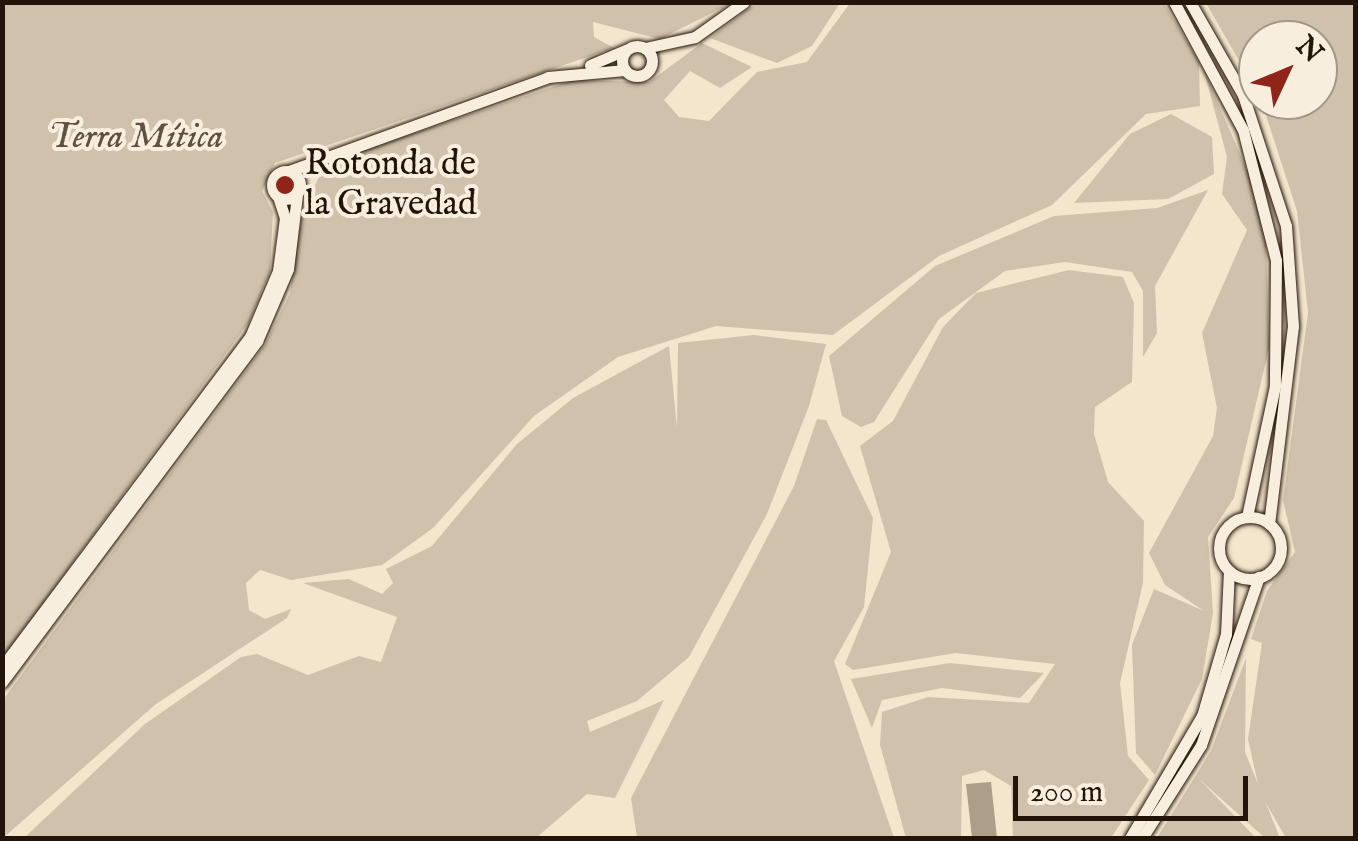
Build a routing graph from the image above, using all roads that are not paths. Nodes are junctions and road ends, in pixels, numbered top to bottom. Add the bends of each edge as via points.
1 (744, 2) edge
2 (1174, 2) edge
3 (1190, 2) edge
4 (676, 45) junction
5 (645, 48) junction
6 (626, 50) junction
7 (586, 67) junction
8 (650, 69) junction
9 (625, 70) junction
10 (326, 158) junction
11 (289, 171) junction
12 (298, 190) junction
13 (278, 197) junction
14 (1246, 517) junction
15 (1270, 524) junction
16 (1229, 571) junction
17 (1260, 577) junction
18 (2, 667) edge
19 (2, 682) edge
20 (1130, 838) edge
21 (1142, 838) edge

1 - 4 main road
2 - 14 main road via 1243,130 1276,260 1275,386
3 - 15 main road via 1244,95 1286,226 1292,326
4 - 5 main road
4 - 8 main road
5 - 6 main road
5 - 8 main road
6 - 7 main road
6 - 9 main road
7 - 9 main road
7 - 10 main road
8 - 9 main road via 637,76
10 - 11 main road
10 - 12 main road
11 - 12 main road
11 - 13 main road via 272,182
12 - 13 main road
12 - 19 main road via 288,269 258,341
13 - 18 main road via 285,218 278,272 250,337
14 - 15 main road
14 - 16 main road via 1220,540
15 - 17 main road via 1281,550
16 - 17 main road
16 - 20 main road via 1226,634 1202,716
17 - 21 main road via 1202,745

